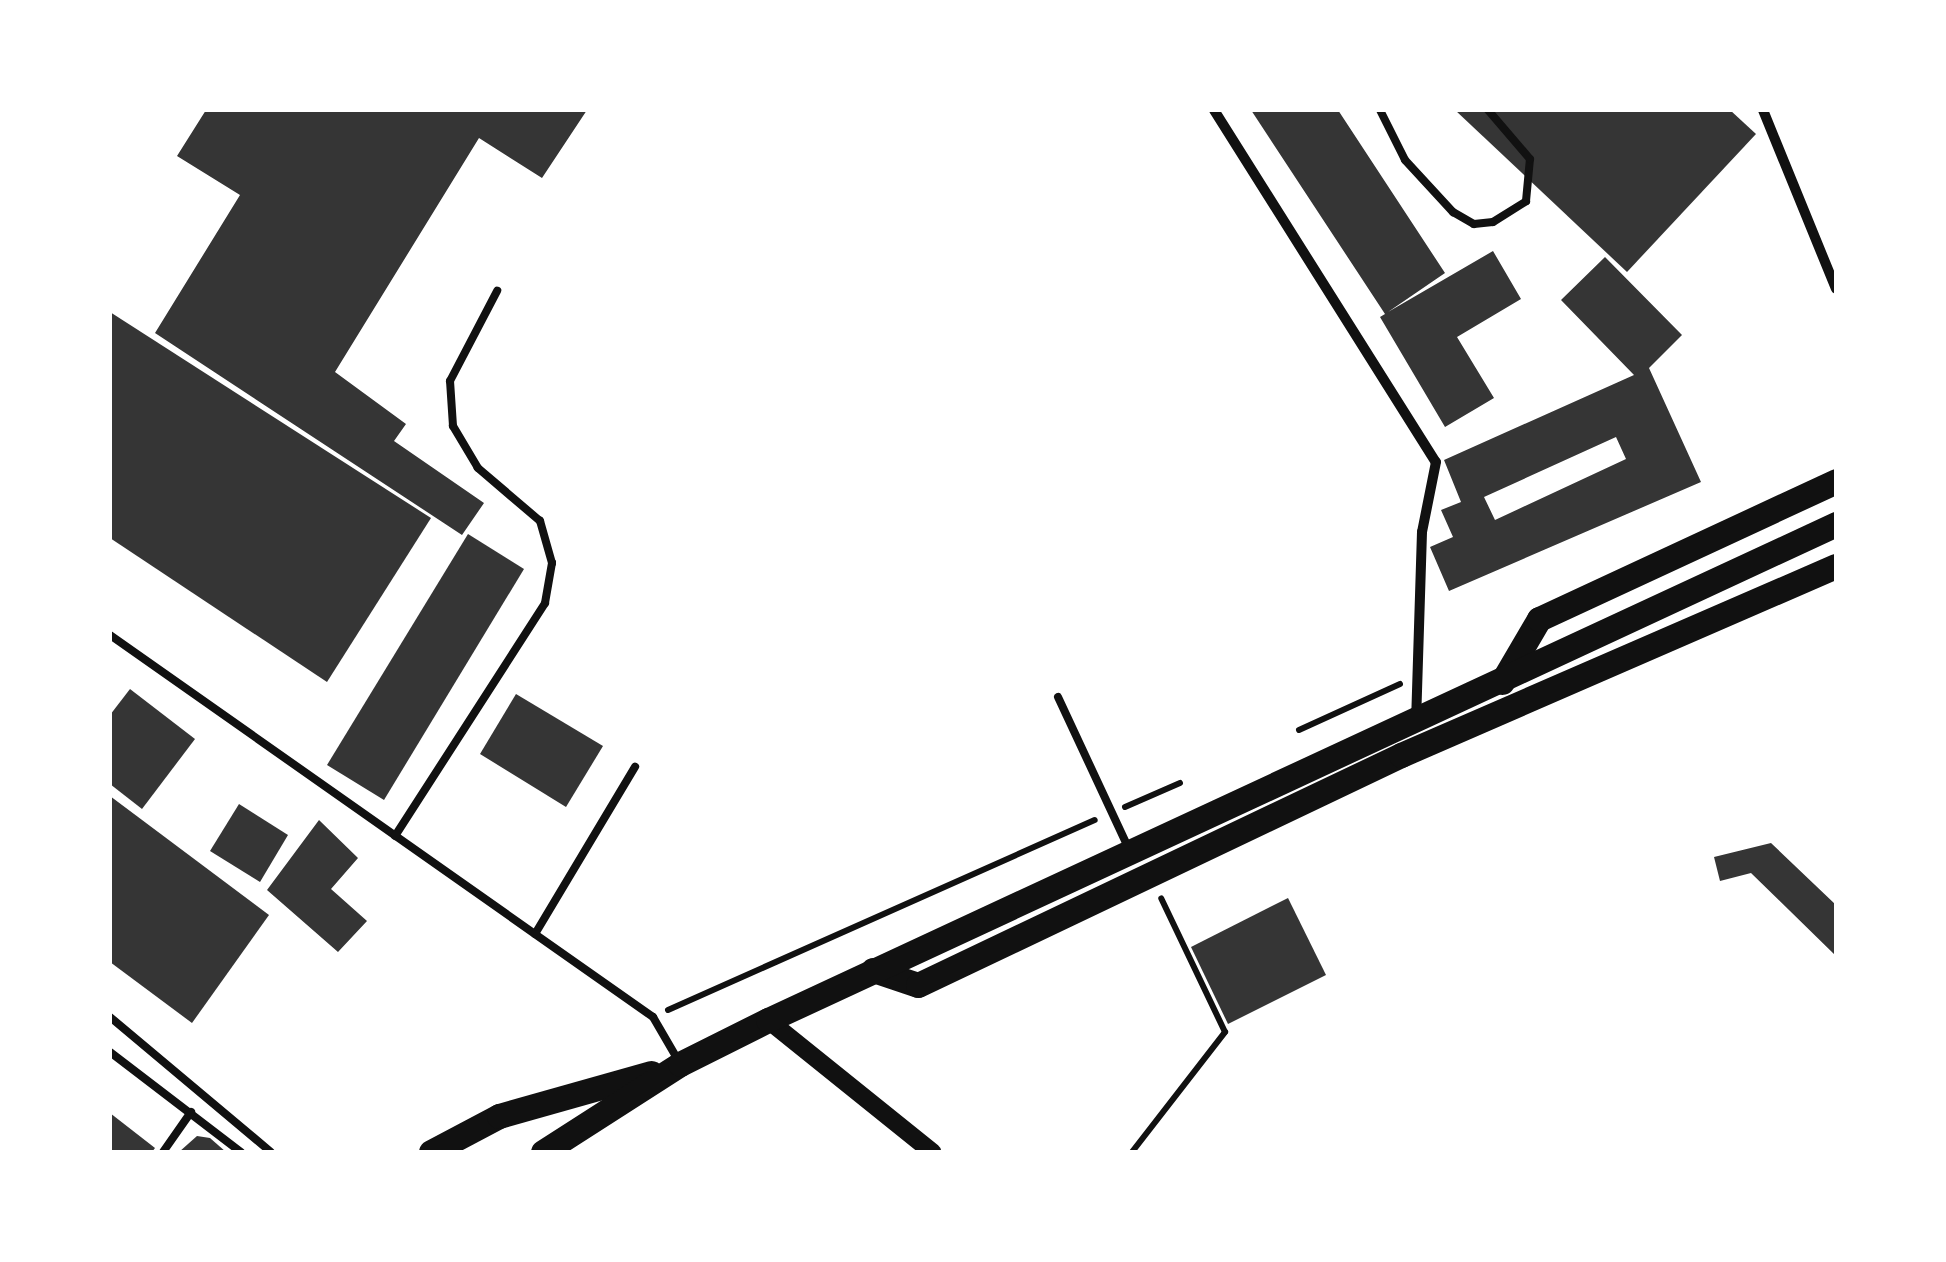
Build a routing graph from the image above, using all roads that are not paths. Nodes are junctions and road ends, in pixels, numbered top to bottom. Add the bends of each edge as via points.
1 (1214, 110) edge
2 (1380, 110) edge
3 (1488, 110) edge
4 (1764, 110) edge
5 (1836, 289) edge
6 (497, 291) dead end
7 (1836, 481) edge
8 (1836, 524) edge
9 (1836, 566) edge
10 (110, 635) edge
11 (1502, 682) junction
12 (1058, 697) dead end
13 (1415, 724) junction
14 (635, 767) dead end
15 (395, 836) junction
16 (1131, 854) junction
17 (535, 934) junction
18 (873, 970) junction
19 (110, 1017) edge
20 (768, 1020) junction
21 (110, 1052) edge
22 (680, 1064) junction
23 (190, 1112) junction
24 (164, 1152) edge
25 (241, 1152) edge
26 (270, 1152) edge
27 (431, 1152) edge
28 (543, 1152) edge
29 (932, 1152) edge

1 - 13 street via 1436,462 1422,532
2 - 3 lane via 1405,160 1453,212 1474,224 1493,222 1526,201 1530,159
4 - 5 street
6 - 15 lane via 450,381 453,426 478,468 540,522 552,564 545,603
7 - 11 main road via 1539,620
8 - 11 main road
9 - 18 main road via 1401,755 918,985
10 - 15 lane
11 - 13 main road
12 - 16 lane
13 - 16 main road
14 - 17 lane
15 - 17 lane
16 - 18 main road
17 - 22 lane via 653,1017
18 - 20 main road
19 - 26 lane
20 - 22 main road
20 - 29 street
21 - 23 lane
22 - 27 main road via 499,1116
22 - 28 main road
23 - 24 lane
23 - 25 lane

